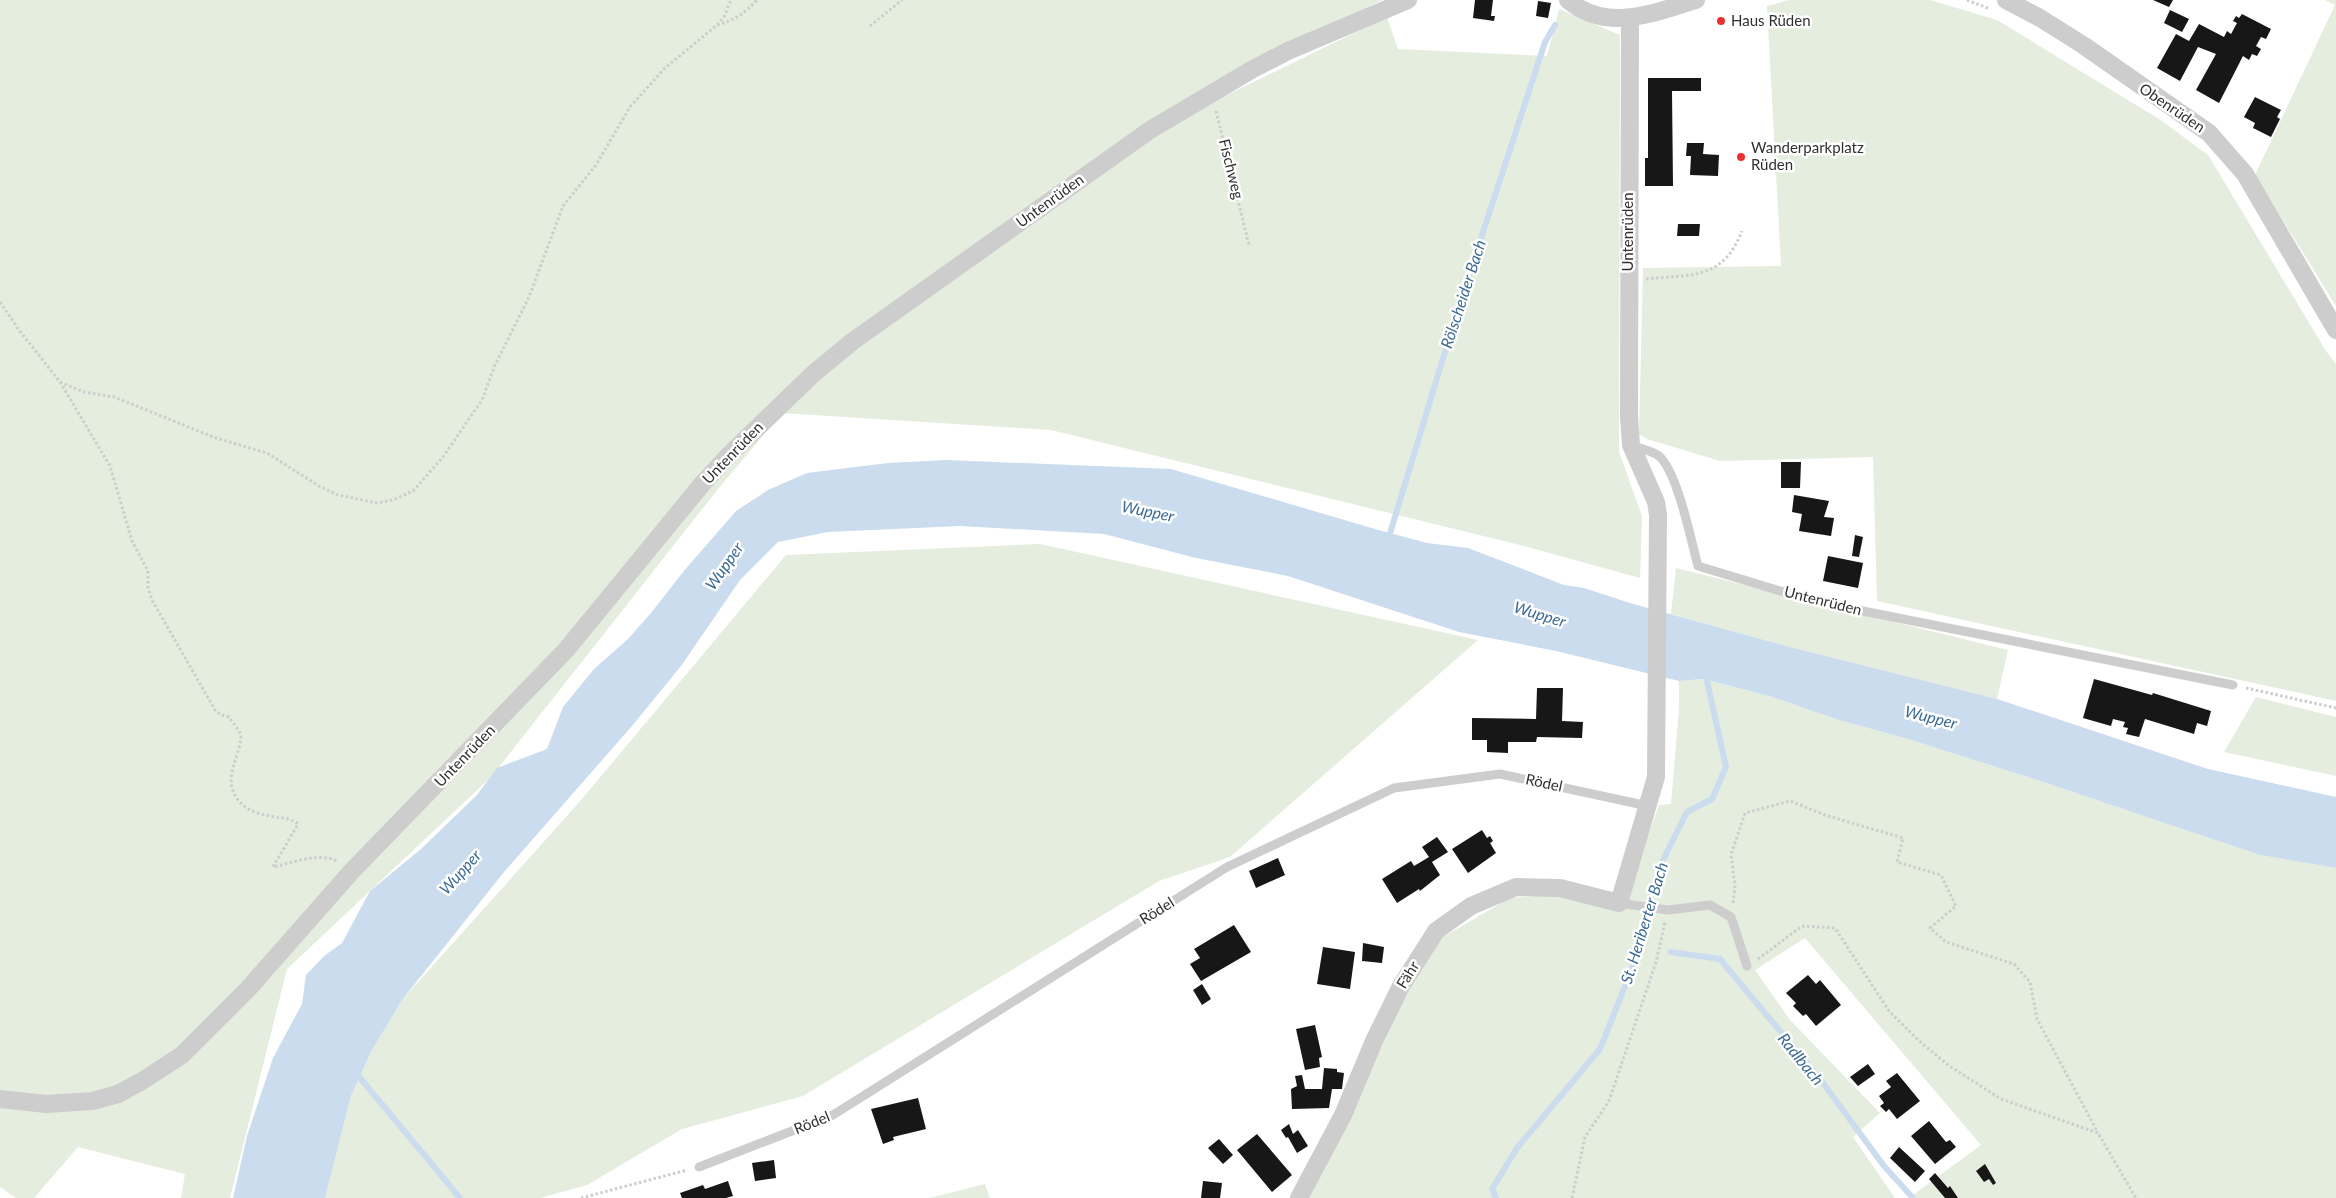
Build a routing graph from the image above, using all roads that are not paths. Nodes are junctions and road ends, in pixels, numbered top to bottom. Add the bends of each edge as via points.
1 (1408, 0) edge
2 (1568, 0) edge
3 (1696, 0) edge
4 (2006, 0) edge
5 (1630, 19) junction
6 (2336, 330) edge
7 (1631, 446) junction
8 (2233, 685) road end
9 (1648, 806) junction
10 (1619, 903) junction
11 (1748, 966) road end
12 (0, 1099) edge
13 (698, 1166) road end
14 (1299, 1198) edge

1 - 12 street, Untenrüden via 1288,51 1150,130 813,374 704,484 566,650 351,872 248,989 182,1055 118,1094 93,1101 46,1104
2 - 5 street via 1592,14
3 - 5 street
4 - 6 street, Obenrüden via 2040,18 2194,121 2225,150 2245,174
5 - 7 street, Untenrüden via 1628,280
7 - 8 lane, Untenrüden via 1658,456 1669,472 1698,566 1823,603
7 - 9 street, Untenrüden via 1656,502 1658,536 1658,730 1656,777
9 - 10 street
9 - 13 lane, Rödel via 1500,774 1394,788 1227,867 833,1115
10 - 11 lane, Fähr via 1668,910 1710,905 1731,917
10 - 14 street, Fähr via 1560,888 1516,887 1470,906 1436,932 1401,986 1344,1114

